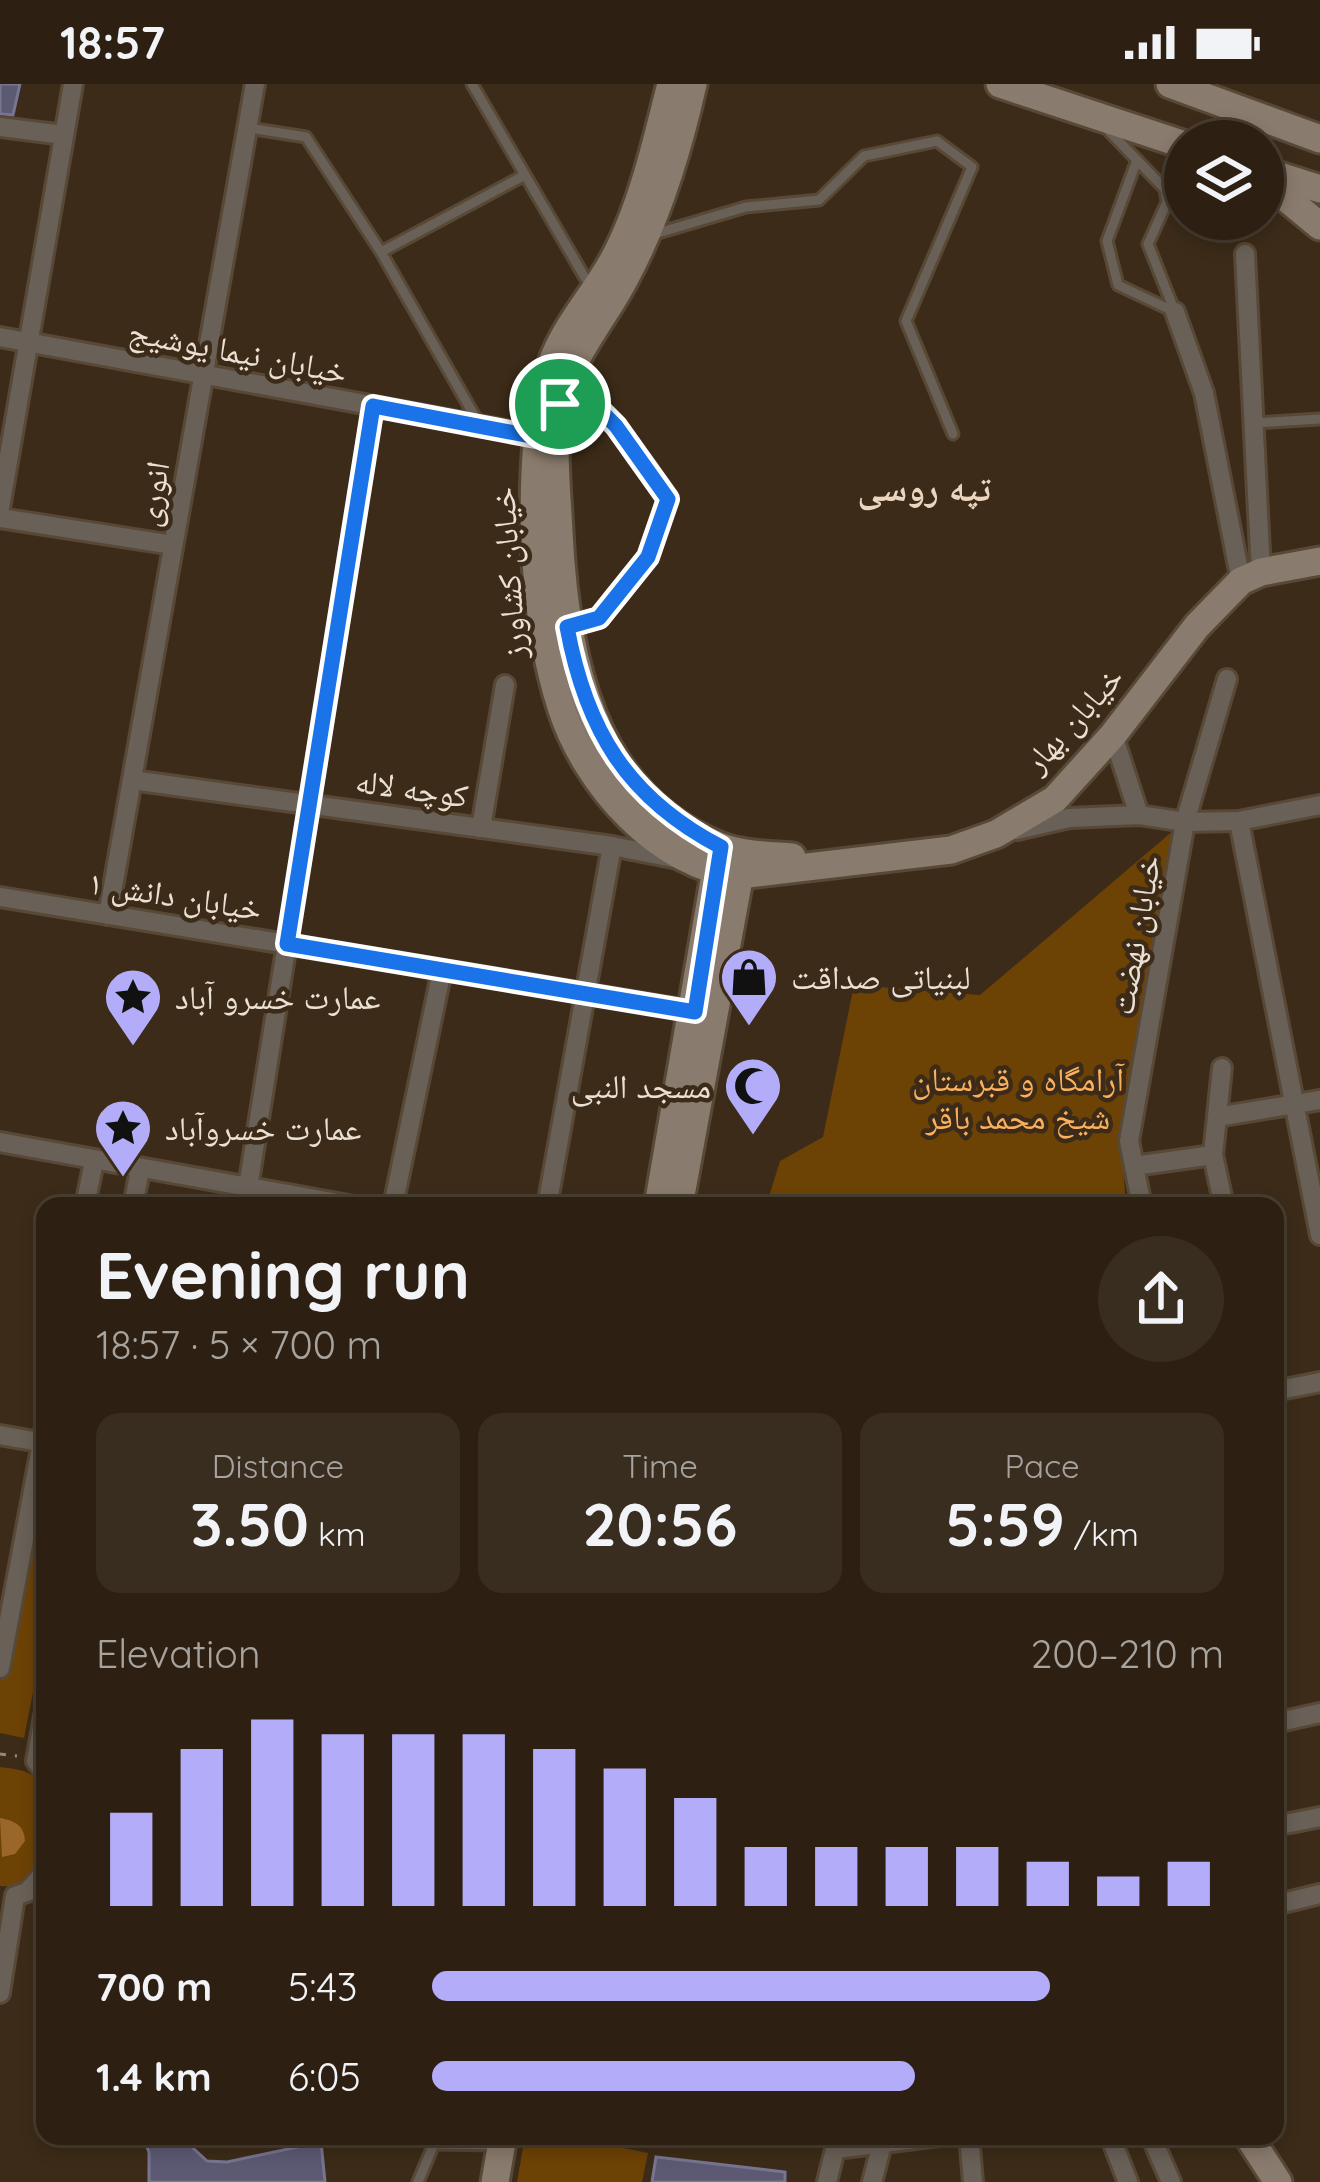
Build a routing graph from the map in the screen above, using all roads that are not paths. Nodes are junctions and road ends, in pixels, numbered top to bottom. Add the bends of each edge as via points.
1 (73, 84) edge
2 (255, 84) edge
3 (472, 84) edge
4 (671, 84) edge
5 (693, 84) edge
6 (1000, 84) edge
7 (1170, 84) edge
8 (1091, 114) junction
9 (0, 127) edge
10 (247, 128) junction
11 (64, 135) junction
12 (1164, 138) edge
13 (1320, 140) edge
14 (1137, 160) junction
15 (524, 175) junction
16 (1284, 180) edge
17 (1320, 189) edge
18 (1284, 194) edge
19 (1320, 226) edge
20 (645, 237) junction
21 (381, 252) junction
22 (1245, 254) dead end
23 (593, 292) junction
24 (1175, 311) junction
25 (0, 337) edge
26 (28, 342) junction
27 (204, 375) junction
28 (560, 404) junction
29 (373, 406) junction
30 (1320, 419) edge
31 (1254, 423) junction
32 (481, 427) junction
33 (953, 434) dead end
34 (545, 437) junction
35 (0, 508) edge
36 (0, 518) edge
37 (173, 544) junction
38 (1320, 561) edge
39 (1251, 576) junction
40 (567, 627) junction
41 (1227, 679) dead end
42 (505, 685) dead end
43 (1113, 735) junction
44 (132, 780) junction
45 (310, 805) junction
46 (1320, 805) edge
47 (1139, 815) junction
48 (1239, 821) junction
49 (1185, 822) junction
50 (481, 828) junction
51 (995, 834) junction
52 (612, 847) junction
53 (684, 860) junction
54 (730, 862) junction
55 (0, 897) edge
56 (108, 915) junction
57 (287, 944) junction
58 (442, 970) junction
59 (585, 994) junction
60 (705, 1013) junction
61 (1222, 1068) dead end
62 (1320, 1100) edge
63 (1293, 1104) junction
64 (1217, 1117) junction
65 (0, 1142) edge
66 (1213, 1155) junction
67 (94, 1161) junction
68 (1134, 1166) junction
69 (140, 1170) junction
70 (247, 1196) edge
71 (87, 1197) edge
72 (135, 1197) edge
73 (395, 1197) edge
74 (549, 1197) edge
75 (660, 1197) edge
76 (680, 1197) edge
77 (1140, 1197) edge
78 (1222, 1197) edge
79 (1320, 1235) edge
80 (1320, 1382) edge
81 (1284, 1389) edge
82 (0, 1435) edge
83 (36, 1437) edge
84 (36, 1480) edge
85 (0, 1668) edge
86 (1320, 1713) edge
87 (1284, 1722) edge
88 (1320, 1817) edge
89 (1284, 1824) edge
90 (36, 1882) edge
91 (1320, 1894) edge
92 (1284, 1903) edge
93 (0, 1993) edge
94 (429, 2145) edge
95 (505, 2145) edge
96 (835, 2145) edge
97 (882, 2145) edge
98 (970, 2145) edge
99 (1114, 2145) edge
100 (1154, 2145) edge
101 (1254, 2145) edge
102 (418, 2182) edge
103 (500, 2182) edge
104 (827, 2182) edge
105 (872, 2182) edge
106 (973, 2182) edge
107 (1128, 2182) edge
108 (1171, 2182) edge
109 (1278, 2182) edge

1 - 11 street
2 - 10 street, انوری
3 - 15 lane
4 - 23 street, خیابان کشاورز via 622,245
5 - 20 street, خیابان کشاورز
6 - 8 street
7 - 13 street
8 - 12 street
8 - 14 lane
9 - 11 street
10 - 21 lane via 306,136
10 - 27 street, انوری
11 - 26 street
14 - 24 lane via 1165,189 1148,244
14 - 24 lane via 1107,241 1113,267 1118,285
15 - 21 lane
15 - 23 lane
16 - 17 street
18 - 19 street
20 - 28 street, خیابان کشاورز
20 - 33 lane via 746,207 819,200 864,156 937,141 972,167 905,321
21 - 32 lane
22 - 31 street
23 - 34 street, خیابان کشاورز via 549,369
24 - 39 street
25 - 26 street, خیابان نیما یوشیج
26 - 27 street, خیابان نیما یوشیج
26 - 35 street
27 - 29 street, خیابان نیما یوشیج
27 - 37 street, انوری
28 - 34 street, خیابان کشاورز
28 - 40 lane via 592,402 668,499 648,557 599,618
29 - 32 street, خیابان نیما یوشیج
29 - 45 street
30 - 31 lane
31 - 39 street
32 - 34 street, خیابان نیما یوشیج
34 - 40 street, خیابان کشاورز
34 - 53 street, خیابان کشاورز via 538,573 563,714 600,781
36 - 37 street
37 - 44 street, انوری
38 - 39 street
39 - 43 street, خیابان بهار via 1197,626
40 - 54 street, خیابان کشاورز via 590,716 613,756 642,792
41 - 49 street, خیابان نهضت
42 - 50 street
43 - 47 street
43 - 51 street, خیابان بهار via 1055,799
44 - 45 street, کوچه لاله
44 - 56 street, انوری
45 - 50 street, کوچه لاله
45 - 57 street
46 - 48 street
47 - 49 street
47 - 51 street via 1069,818
48 - 49 street
48 - 63 street
49 - 68 street, خیابان نهضت via 1130,1141
50 - 52 street, کوچه لاله
51 - 54 street, خیابان بهار via 951,850
52 - 53 street, کوچه لاله
52 - 59 street
53 - 54 street, خیابان کشاورز
54 - 60 street
55 - 56 street, خیابان دانش ۱
56 - 57 street, خیابان دانش ۱
57 - 58 street, خیابان دانش ۱
57 - 70 street
58 - 59 street, خیابان دانش ۱
58 - 73 street
59 - 60 street, خیابان دانش ۱
59 - 74 street
60 - 75 street
60 - 76 street
61 - 64 street
62 - 63 street
63 - 64 street
63 - 79 street
64 - 66 street
65 - 67 street
66 - 68 street
66 - 78 street
67 - 69 street
67 - 71 street
68 - 77 street, خیابان نهضت
69 - 70 street
69 - 72 street
80 - 81 street
82 - 83 street
84 - 85 street
86 - 87 street
88 - 89 street
90 - 93 street via 15,1896
91 - 92 street
94 - 102 lane
95 - 103 street
96 - 104 street
97 - 105 street
98 - 106 street
99 - 107 street
100 - 108 street
101 - 109 street

